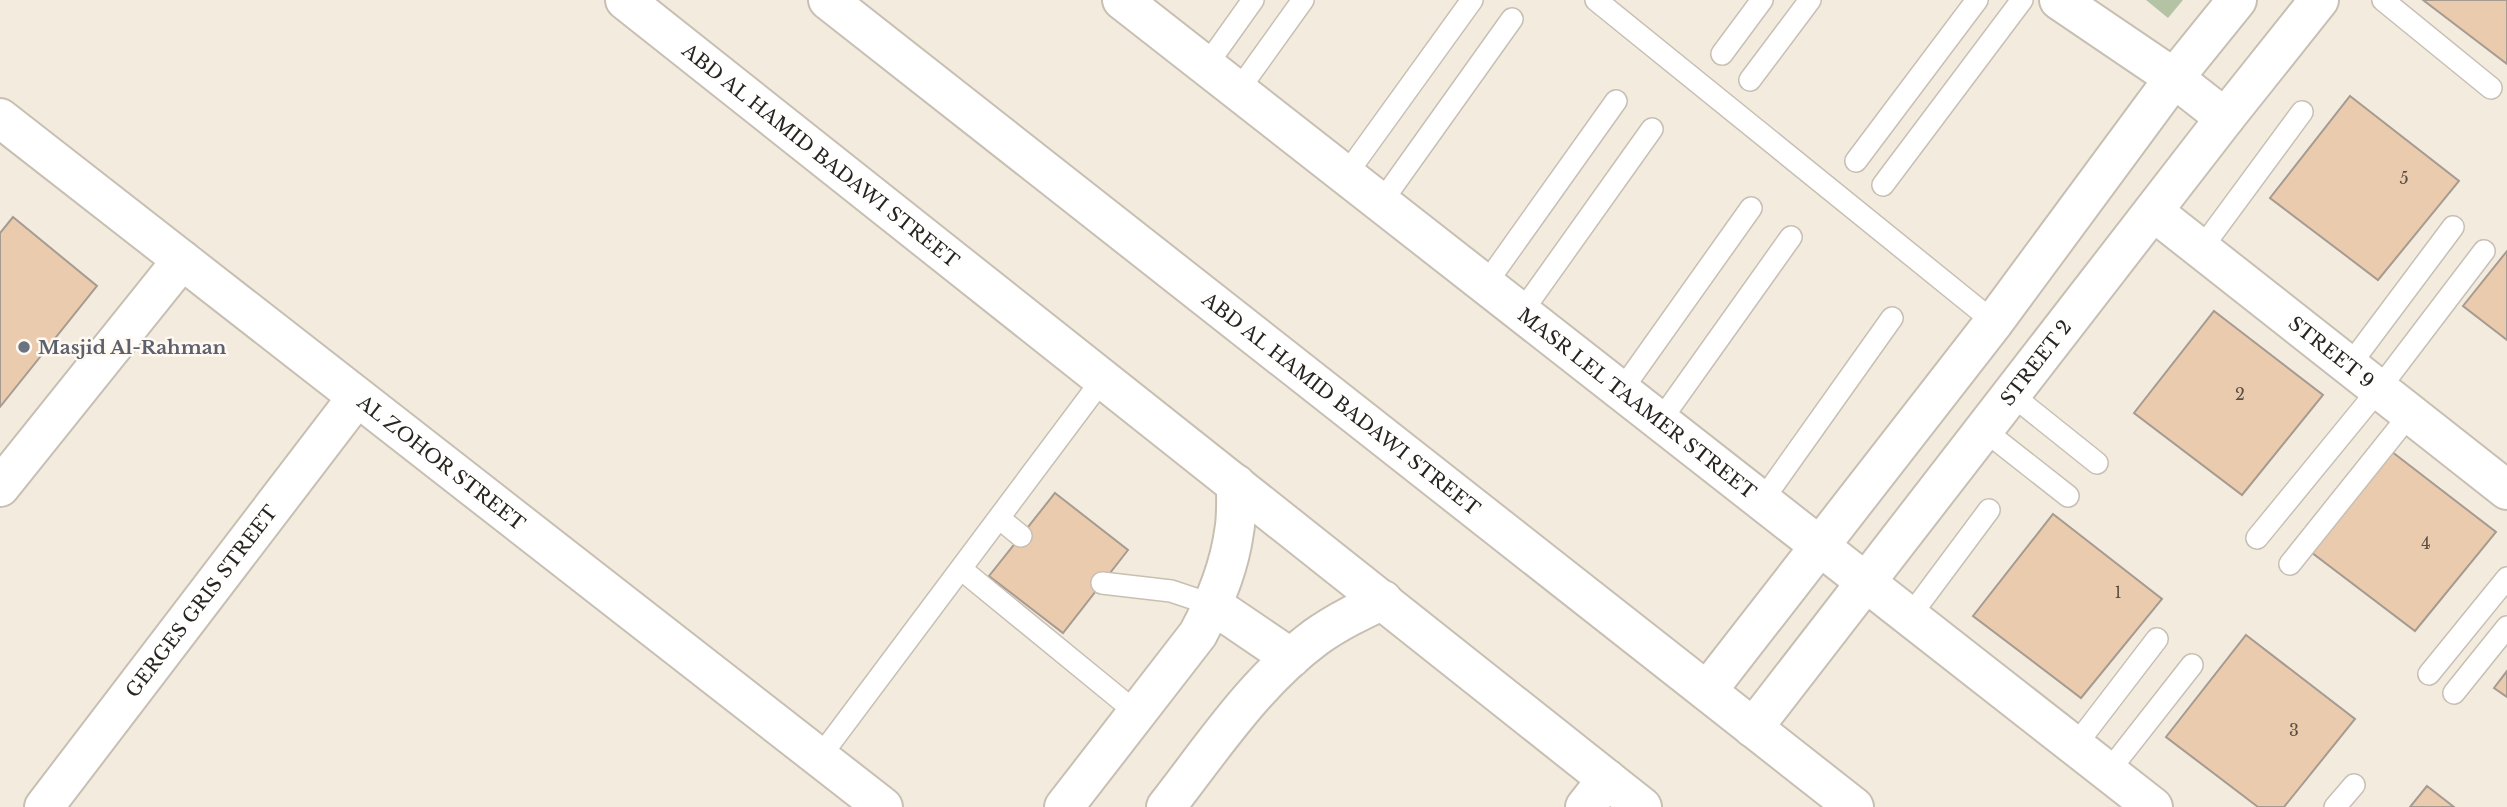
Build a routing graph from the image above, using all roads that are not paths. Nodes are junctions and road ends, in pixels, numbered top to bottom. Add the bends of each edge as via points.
1 (625, 0) edge
2 (828, 0) edge
3 (1122, 0) edge
4 (1253, 0) edge
5 (1303, 0) edge
6 (1472, 0) edge
7 (1596, 0) edge
8 (1762, 0) edge
9 (1810, 0) edge
10 (1977, 0) edge
11 (2022, 0) edge
12 (2059, 0) edge
13 (2237, 0) edge
14 (2319, 0) edge
15 (2384, 0) edge
16 (1512, 19) dead end
17 (1722, 54) dead end
18 (1206, 66) junction
19 (2174, 78) junction
20 (1750, 80) dead end
21 (2491, 88) dead end
22 (1237, 92) junction
23 (1616, 101) dead end
24 (2302, 112) dead end
25 (0, 118) edge
26 (2225, 118) junction
27 (1652, 130) dead end
28 (1856, 161) dead end
29 (1345, 177) junction
30 (1883, 185) dead end
31 (1380, 204) junction
32 (1751, 208) dead end
33 (2154, 212) junction
34 (2453, 227) dead end
35 (1791, 237) dead end
36 (2201, 249) junction
37 (2484, 251) dead end
38 (182, 260) junction
39 (1485, 285) junction
40 (1521, 313) junction
41 (1892, 318) dead end
42 (1994, 322) junction
43 (2348, 366) junction
44 (1101, 380) junction
45 (2379, 389) junction
46 (1621, 391) junction
47 (2011, 395) junction
48 (357, 397) junction
49 (2410, 414) junction
50 (1660, 422) junction
51 (1984, 430) junction
52 (2097, 463) dead end
53 (1236, 484) junction
54 (0, 487) edge
55 (2507, 491) edge
56 (2068, 496) dead end
57 (1762, 501) junction
58 (1989, 510) dead end
59 (999, 518) junction
60 (1021, 536) dead end
61 (2257, 538) dead end
62 (1819, 546) junction
63 (2290, 564) dead end
64 (961, 569) junction
65 (2507, 578) edge
66 (1866, 582) junction
67 (1102, 583) dead end
68 (1383, 600) junction
69 (1213, 605) junction
70 (1910, 616) junction
71 (2507, 628) edge
72 (2157, 639) dead end
73 (1291, 658) junction
74 (2192, 665) dead end
75 (2429, 674) dead end
76 (1707, 691) junction
77 (2454, 693) dead end
78 (1137, 713) junction
79 (1754, 728) junction
80 (2075, 746) junction
81 (819, 758) junction
82 (2108, 772) junction
83 (2354, 785) dead end
84 (1596, 793) edge
85 (44, 807) edge
86 (883, 807) edge
87 (1064, 807) edge
88 (1166, 807) edge
89 (1642, 807) edge
90 (1854, 807) edge
91 (2153, 807) edge
92 (2335, 807) edge

1 - 44 street, ABD AL HAMID BADAWI STREET
2 - 76 street, ABD AL HAMID BADAWI STREET
3 - 18 street, MASR LEL TAAMER STREET
4 - 18 lane
5 - 22 lane
6 - 29 lane
7 - 42 lane
8 - 17 lane
9 - 20 lane
10 - 28 lane
11 - 30 lane
12 - 19 street
13 - 19 street
14 - 26 street, STREET 2
15 - 21 lane
16 - 31 lane
18 - 22 street, MASR LEL TAAMER STREET
19 - 26 street
19 - 42 street
22 - 29 street, MASR LEL TAAMER STREET
23 - 39 lane
24 - 36 lane
25 - 38 street, AL ZOHOR STREET
26 - 33 street, STREET 2
27 - 40 lane
29 - 31 street, MASR LEL TAAMER STREET
31 - 39 street, MASR LEL TAAMER STREET
32 - 46 lane
33 - 36 street, STREET 9
33 - 47 street, STREET 2
34 - 43 lane
35 - 50 lane
36 - 43 street, STREET 9
37 - 45 lane
38 - 48 street, AL ZOHOR STREET
38 - 54 street
39 - 40 street, MASR LEL TAAMER STREET
40 - 46 street, MASR LEL TAAMER STREET
41 - 57 lane
42 - 62 street
43 - 45 street, STREET 9
44 - 53 street, ABD AL HAMID BADAWI STREET
44 - 59 lane
45 - 49 street, STREET 9
45 - 61 lane
46 - 50 street, MASR LEL TAAMER STREET
47 - 51 street, STREET 2
47 - 52 lane
48 - 81 street, AL ZOHOR STREET
48 - 85 street, GERGES GRIS STREET
49 - 55 street, STREET 9
49 - 63 lane
50 - 57 street, MASR LEL TAAMER STREET
51 - 56 lane
51 - 66 street, STREET 2
53 - 68 street, ABD AL HAMID BADAWI STREET
53 - 69 street via 1235,531
57 - 62 street, MASR LEL TAAMER STREET
58 - 70 lane
59 - 60 lane
59 - 64 lane
62 - 66 street, MASR LEL TAAMER STREET
62 - 76 street
64 - 78 lane
64 - 81 lane
65 - 75 lane
66 - 70 street, MASR LEL TAAMER STREET
66 - 79 street, STREET 2
67 - 69 lane via 1171,592
68 - 73 street via 1318,636
68 - 84 street, ABD AL HAMID BADAWI STREET
69 - 73 street
69 - 78 street via 1198,634
70 - 80 street, MASR LEL TAAMER STREET
71 - 77 lane
72 - 80 lane
73 - 88 street via 1267,680
74 - 82 lane
76 - 79 street, ABD AL HAMID BADAWI STREET
78 - 87 street
79 - 90 street, ABD AL HAMID BADAWI STREET
80 - 82 street, MASR LEL TAAMER STREET
81 - 86 street, AL ZOHOR STREET
82 - 91 street, MASR LEL TAAMER STREET
83 - 92 lane
84 - 89 street, ABD AL HAMID BADAWI STREET

